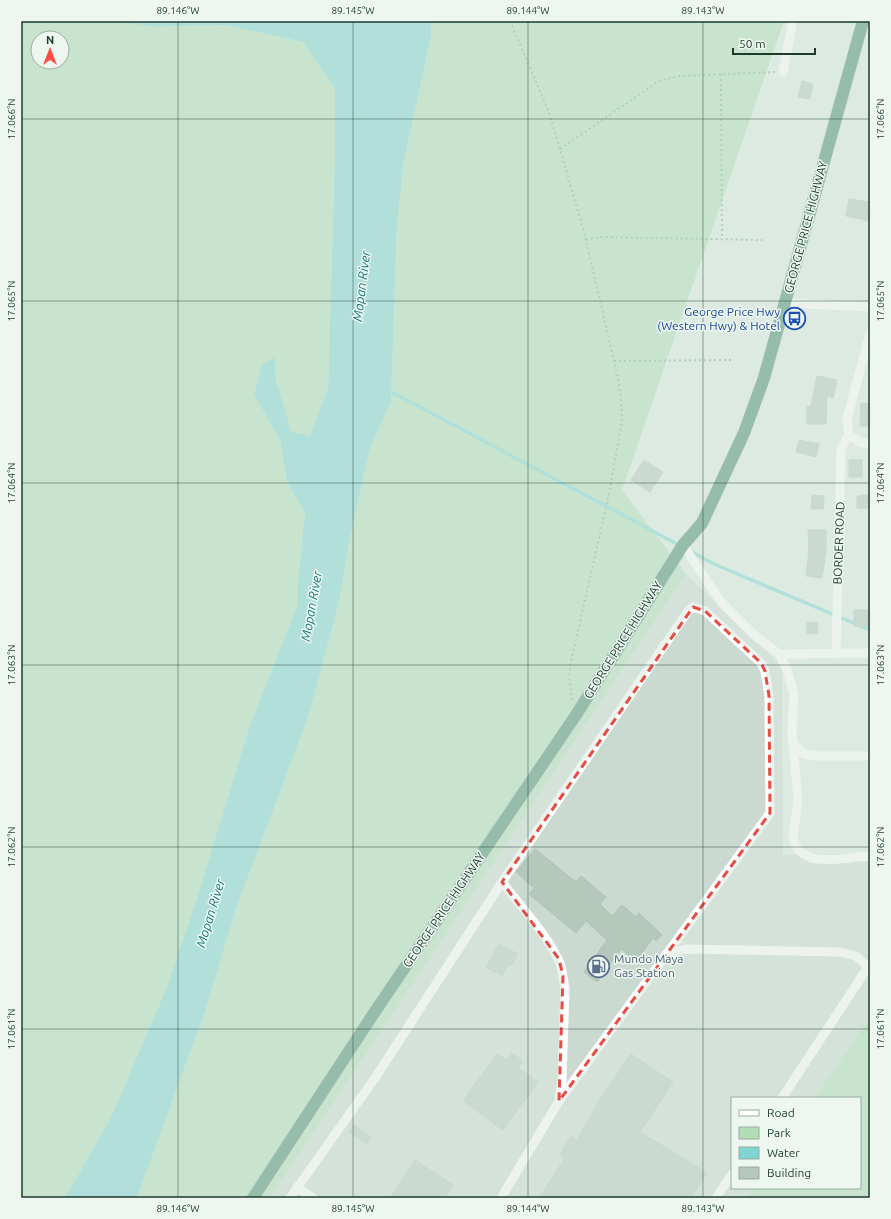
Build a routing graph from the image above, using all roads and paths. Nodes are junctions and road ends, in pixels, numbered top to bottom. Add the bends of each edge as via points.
1 (510, 21) edge
2 (793, 21) edge
3 (863, 21) edge
4 (783, 72) joint
5 (721, 74) junction
6 (560, 149) junction
7 (722, 239) junction
8 (586, 240) junction
9 (762, 240) dead end
10 (785, 303) junction
11 (870, 307) edge
12 (870, 333) edge
13 (733, 360) dead end
14 (614, 361) junction
15 (849, 435) junction
16 (870, 443) edge
17 (683, 545) junction
18 (778, 654) junction
19 (836, 654) junction
20 (870, 654) edge
21 (576, 715) junction
22 (793, 743) junction
23 (870, 756) edge
24 (870, 856) edge
25 (502, 882) junction
26 (665, 955) junction
27 (783, 1097) edge
28 (559, 1101) junction
29 (731, 1176) edge
30 (297, 1187) junction
31 (252, 1198) edge
32 (290, 1198) edge
33 (314, 1198) edge
34 (501, 1198) edge
35 (716, 1198) edge

1 - 6 path via 548,110
2 - 4 street
3 - 10 highway, GEORGE PRICE HIGHWAY
4 - 5 path
5 - 6 path via 679,76 659,81
5 - 7 path
6 - 8 path
7 - 8 path via 602,237
7 - 9 path
8 - 14 path
10 - 11 street
10 - 17 highway, GEORGE PRICE HIGHWAY via 764,378 744,433 702,523
12 - 15 street via 847,419
13 - 14 path
14 - 21 path via 622,421 609,494 571,662 569,677
15 - 16 street via 861,443
15 - 19 street, BORDER ROAD via 841,448
17 - 18 street via 721,602 753,634
17 - 21 highway, GEORGE PRICE HIGHWAY
18 - 19 street
18 - 22 street via 787,670 794,694
19 - 20 street
21 - 31 highway, GEORGE PRICE HIGHWAY
22 - 23 street via 804,754
22 - 24 street via 798,789 793,838 799,851 824,860
25 - 26 street via 688,611 693,607 705,611 756,658 765,670 769,696 770,813
25 - 28 street via 542,934 559,960 562,970 562,1080
25 - 30 street via 375,1078
26 - 27 street via 685,949 840,952 856,956 868,967
26 - 28 street
28 - 34 street
29 - 35 street
30 - 32 street
30 - 33 street

